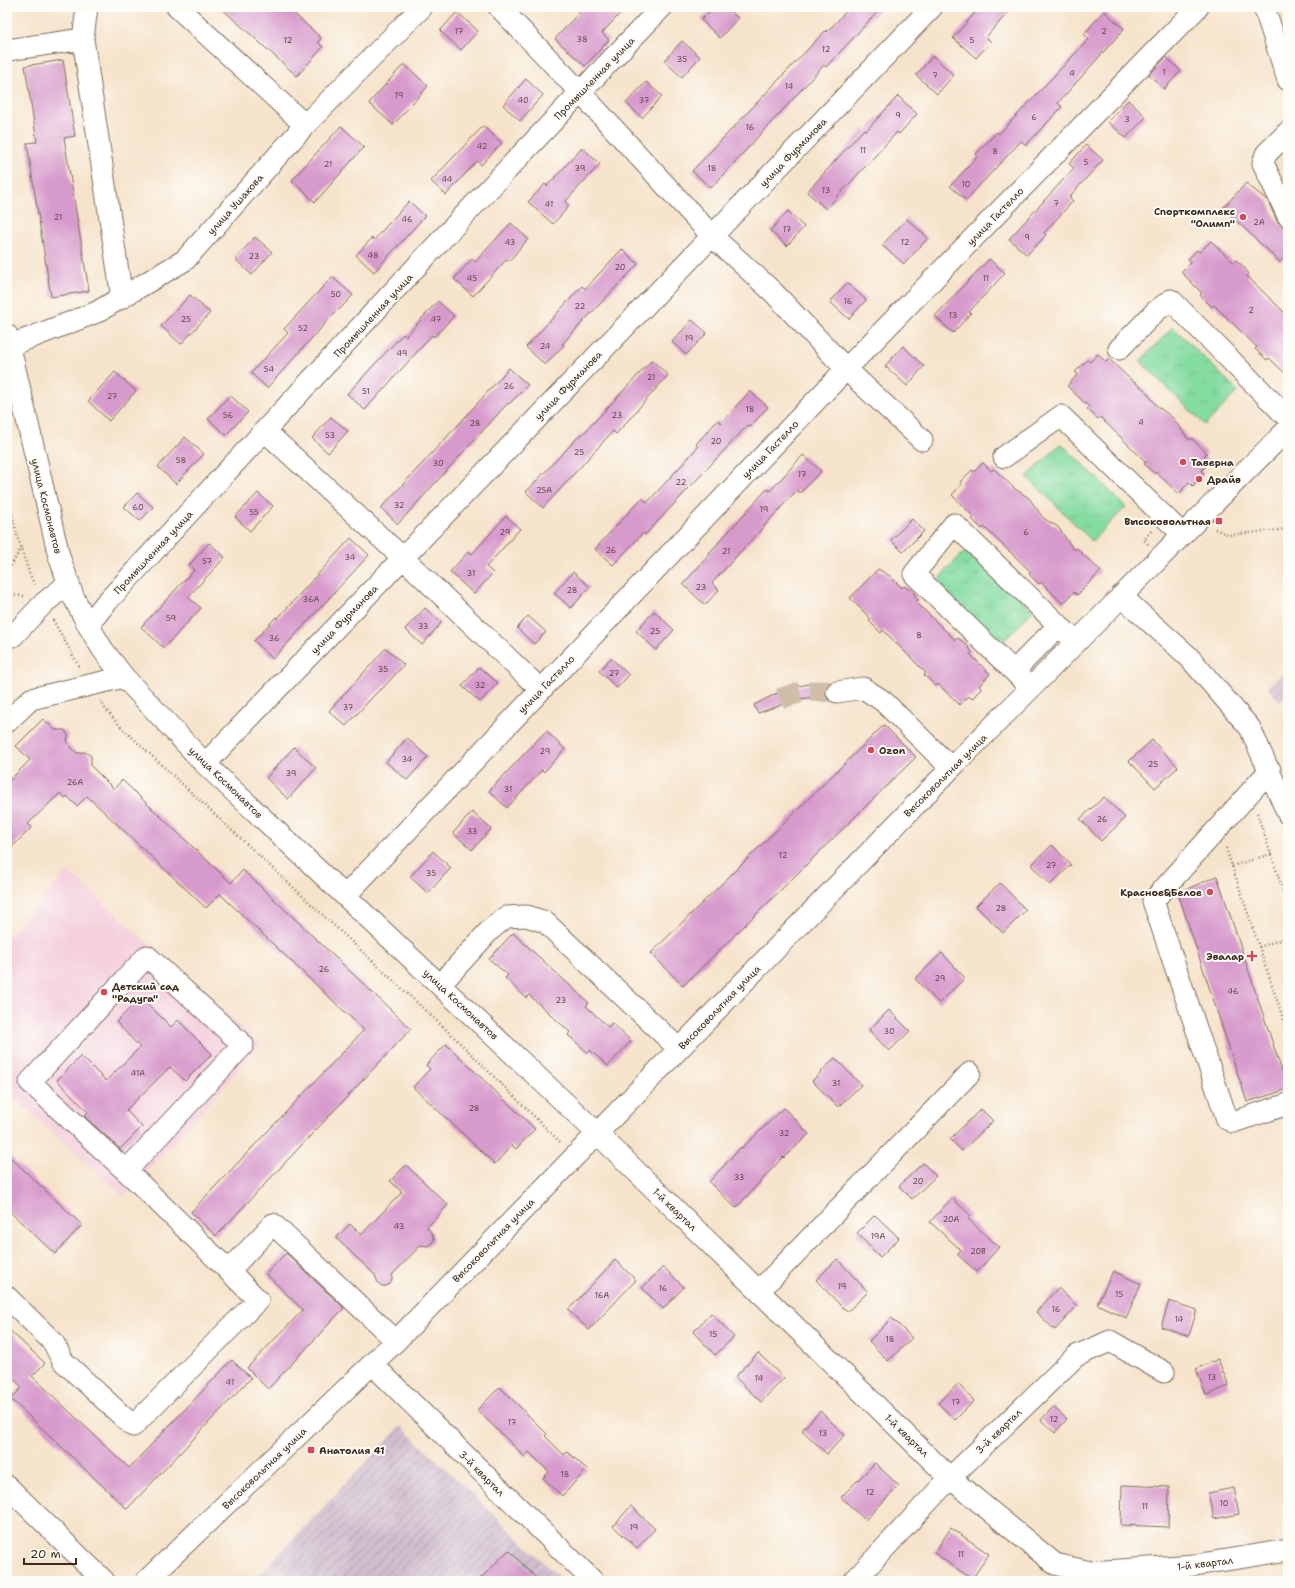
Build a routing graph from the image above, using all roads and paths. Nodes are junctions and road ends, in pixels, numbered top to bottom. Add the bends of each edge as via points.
1 (86, 7) edge
2 (177, 7) edge
3 (422, 7) edge
4 (499, 7) edge
5 (662, 7) edge
6 (932, 7) edge
7 (1198, 7) edge
8 (1264, 7) edge
9 (83, 39) junction
10 (7, 50) edge
11 (1288, 80) edge
12 (580, 92) junction
13 (305, 125) junction
14 (1288, 132) edge
15 (1288, 216) edge
16 (712, 236) junction
17 (122, 298) junction
18 (8, 340) edge
19 (1118, 349) dead end
20 (846, 369) junction
21 (1288, 418) edge
22 (1288, 429) edge
23 (265, 430) junction
24 (922, 440) dead end
25 (1004, 457) dead end
26 (1215, 529) dead end
27 (1288, 529) edge
28 (1182, 534) junction
29 (21, 548) dead end
30 (403, 558) junction
31 (7, 573) edge
32 (69, 583) junction
33 (1121, 596) junction
34 (88, 625) junction
35 (1059, 625) junction
36 (13, 636) dead end
37 (1076, 642) junction
38 (1014, 671) junction
39 (124, 677) junction
40 (1031, 688) junction
41 (541, 690) junction
42 (837, 692) tunnel mouth
43 (7, 722) edge
44 (205, 764) junction
45 (951, 768) junction
46 (1270, 770) junction
47 (1249, 792) junction
48 (1288, 814) edge
49 (1219, 827) junction
50 (1271, 854) junction
51 (1232, 866) junction
52 (345, 896) junction
53 (1288, 905) edge
54 (1288, 937) edge
55 (1259, 947) junction
56 (440, 985) junction
57 (1288, 1033) edge
58 (679, 1049) junction
59 (970, 1073) dead end
60 (1288, 1104) edge
61 (597, 1133) junction
62 (126, 1171) junction
63 (229, 1271) junction
64 (759, 1291) junction
65 (7, 1297) edge
66 (396, 1341) junction
67 (372, 1364) junction
68 (1164, 1372) dead end
69 (950, 1478) junction
70 (7, 1486) edge
71 (1288, 1550) edge
72 (1196, 1573) edge
73 (104, 1581) edge
74 (146, 1581) edge
75 (592, 1581) edge
76 (854, 1581) edge

1 - 9 street
2 - 13 street
3 - 13 street, улица Ушакова
4 - 12 street
5 - 12 street, Промышленная улица
6 - 16 street, улица Фурманова
7 - 20 street, улица Гастелло
8 - 11 street
9 - 10 street
9 - 17 street
12 - 16 street
12 - 23 street, Промышленная улица
13 - 17 street, улица Ушакова via 185,260
14 - 15 street via 1266,154 1263,163
16 - 20 street via 773,292
16 - 30 street, улица Фурманова
17 - 18 street, улица Ушакова via 98,312
18 - 32 street, улица Космонавтов via 59,556
19 - 21 street via 1156,311 1171,300
20 - 24 street
20 - 41 street, улица Гастелло
22 - 28 street, Высоковольтная улица
23 - 30 street
23 - 34 street, Промышленная улица
25 - 28 street via 1061,416
26 - 27 path via 1229,535
28 - 33 street, Высоковольтная улица
29 - 31 path
30 - 41 street
30 - 44 street, улица Фурманова
32 - 34 street, улица Космонавтов
32 - 36 street via 44,603
33 - 37 street, Высоковольтная улица
33 - 46 street via 1188,656 1250,728
34 - 39 street, улица Космонавтов
35 - 37 street
35 - 38 street
35 - 38 street via 954,524 914,574
37 - 40 street, Высоковольтная улица
38 - 40 street
39 - 43 street via 31,699
39 - 44 street, улица Космонавтов
40 - 45 street, Высоковольтная улица
41 - 52 street, улица Гастелло
42 - 45 street via 863,688 883,701
44 - 52 street, улица Космонавтов
45 - 58 street, Высоковольтная улица
46 - 47 street
46 - 48 street
47 - 49 street
47 - 50 path
49 - 51 path
49 - 60 street via 1153,901 1227,1119 1233,1122
50 - 51 path
50 - 53 path
51 - 55 path
52 - 56 street, улица Космонавтов
54 - 55 path
55 - 57 path
56 - 58 street via 490,930 506,917 527,916 545,922
56 - 61 street, улица Космонавтов
58 - 61 street, Высоковольтная улица
59 - 64 street
61 - 64 street, 1-й квартал
61 - 66 street, Высоковольтная улица
62 - 62 street via 30,1082 147,956 243,1045
62 - 63 street
63 - 65 street via 258,1300 133,1426 63,1362 53,1342
63 - 66 street via 273,1224
64 - 69 street, 1-й квартал
66 - 67 street, Высоковольтная улица
67 - 74 street, Высоковольтная улица
67 - 75 street, 3-й квартал
68 - 69 street, 3-й квартал via 1110,1341 1076,1356
69 - 72 street, 1-й квартал via 1055,1564 1090,1572
69 - 76 street, 3-й квартал
70 - 73 street
71 - 72 street, 1-й квартал

